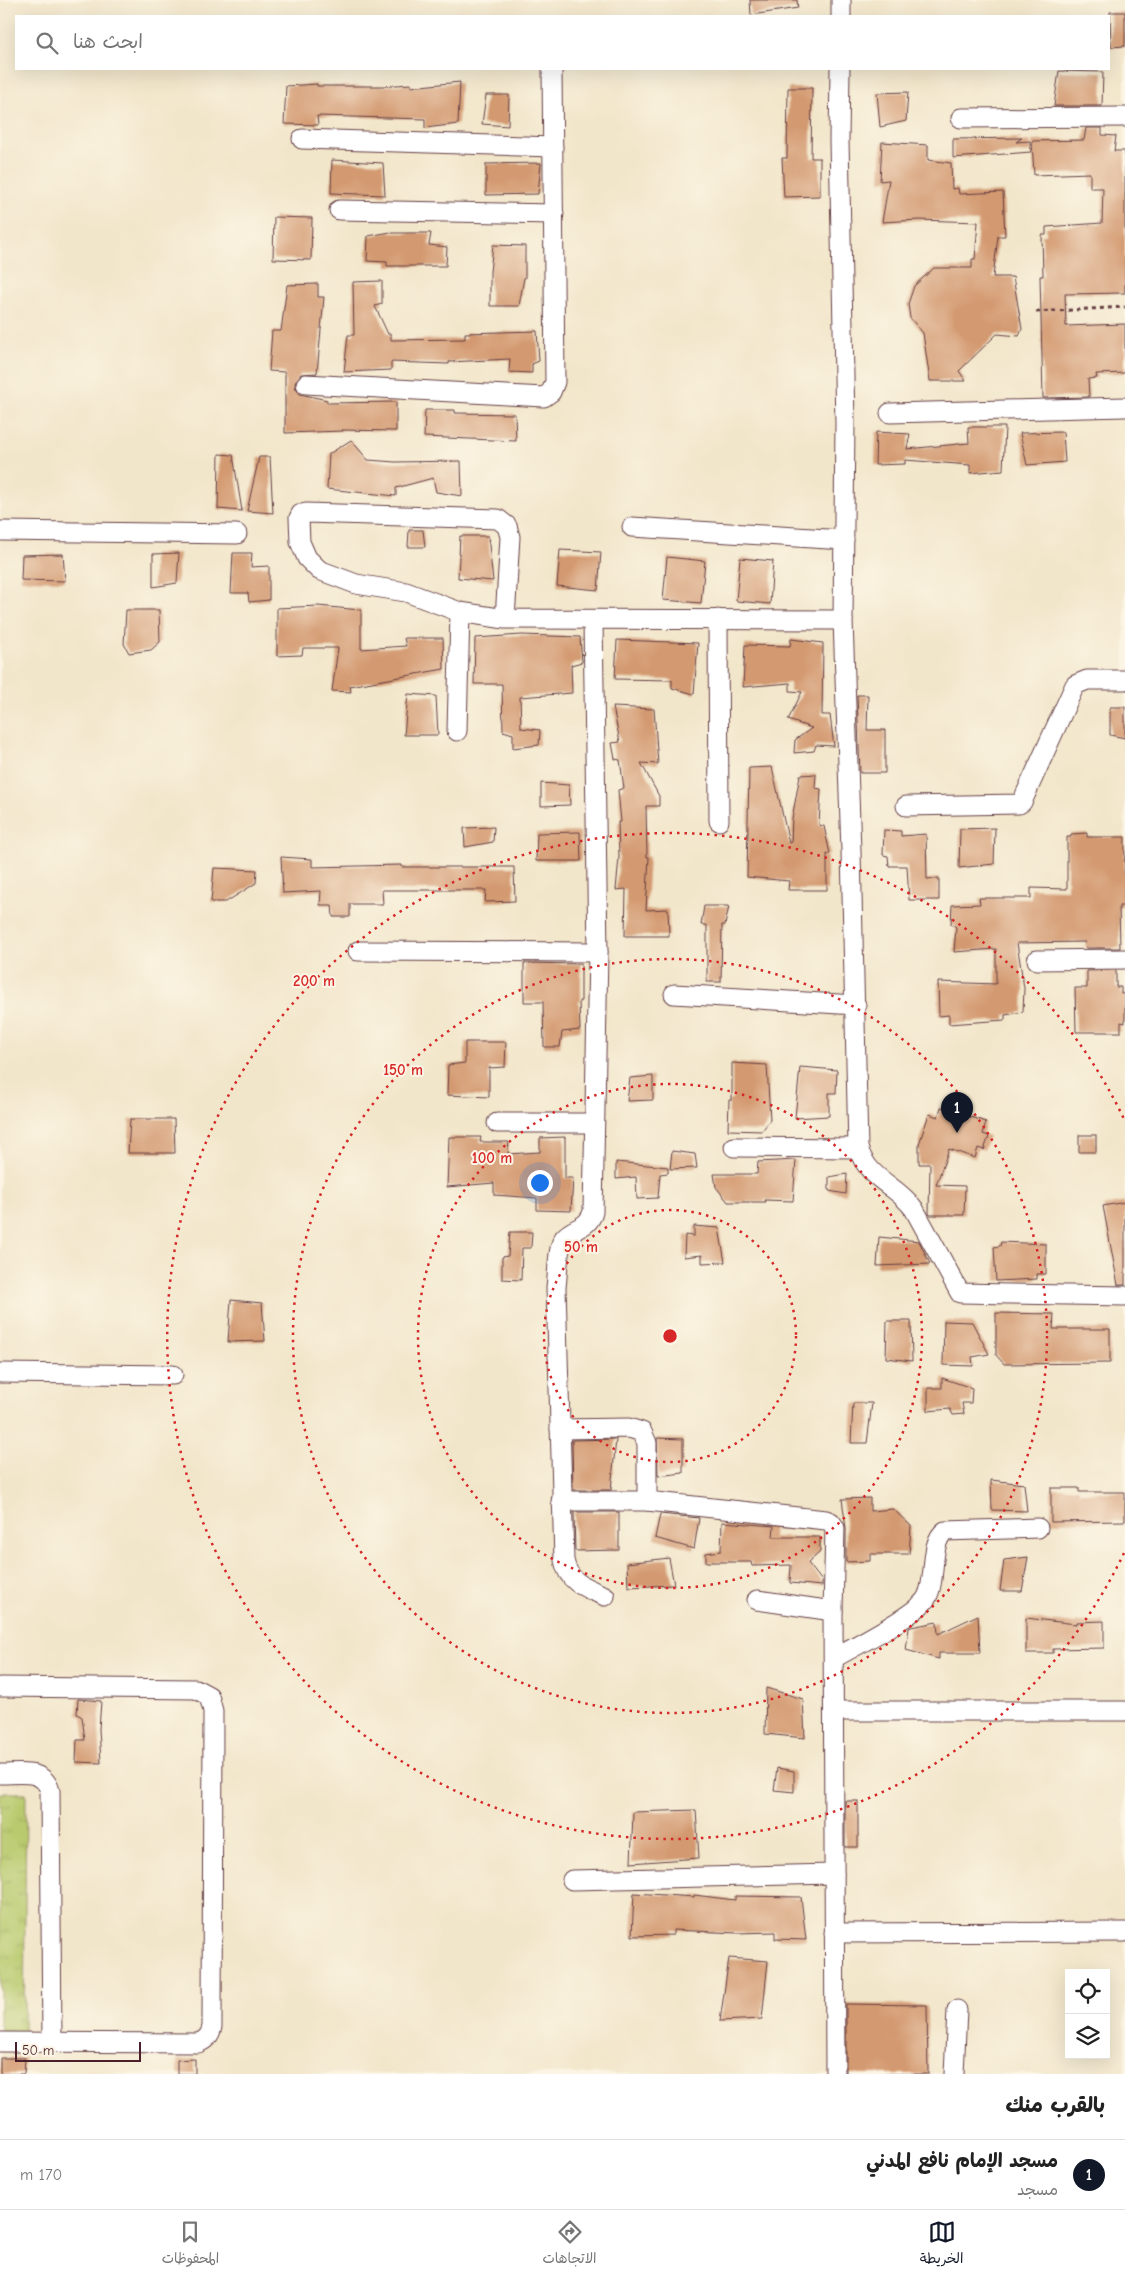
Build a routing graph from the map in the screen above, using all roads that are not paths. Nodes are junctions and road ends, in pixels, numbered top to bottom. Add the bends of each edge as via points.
1 (841, 0) edge
2 (841, 15) edge
3 (552, 70) edge
4 (840, 70) edge
5 (1125, 117) edge
6 (961, 118) dead end
7 (302, 139) dead end
8 (553, 147) junction
9 (339, 210) dead end
10 (554, 214) junction
11 (306, 384) dead end
12 (1125, 407) edge
13 (890, 413) dead end
14 (632, 527) dead end
15 (0, 531) edge
16 (237, 534) dead end
17 (844, 540) junction
18 (460, 612) junction
19 (505, 619) junction
20 (593, 620) junction
21 (718, 620) junction
22 (843, 620) junction
23 (1125, 680) edge
24 (456, 731) dead end
25 (906, 806) dead end
26 (719, 821) dead end
27 (358, 951) dead end
28 (598, 952) junction
29 (1037, 960) dead end
30 (1125, 960) edge
31 (674, 994) dead end
32 (856, 1005) junction
33 (497, 1123) dead end
34 (593, 1123) junction
35 (734, 1147) dead end
36 (858, 1148) junction
37 (1125, 1296) edge
38 (0, 1373) edge
39 (173, 1375) dead end
40 (560, 1429) junction
41 (561, 1501) junction
42 (647, 1501) junction
43 (1038, 1528) dead end
44 (605, 1596) dead end
45 (757, 1600) dead end
46 (834, 1611) junction
47 (834, 1658) junction
48 (0, 1687) edge
49 (834, 1711) junction
50 (1125, 1711) edge
51 (0, 1774) edge
52 (834, 1874) junction
53 (572, 1880) dead end
54 (1125, 1932) edge
55 (834, 1933) junction
56 (957, 2010) dead end
57 (0, 2042) edge
58 (52, 2042) junction
59 (835, 2074) edge
60 (954, 2074) edge

1 - 2 street
3 - 8 street
4 - 17 street
5 - 6 street
7 - 8 street
8 - 10 street
9 - 10 street
10 - 11 street via 555,382 551,392 544,396
12 - 13 street
14 - 17 street
15 - 16 street
17 - 22 street
18 - 19 street
18 - 19 street via 406,592 356,584 319,570 307,558 300,542 301,514 498,519 507,526 510,537
18 - 24 street
19 - 20 street
20 - 21 street
20 - 28 street
21 - 22 street
21 - 26 street
22 - 32 street
23 - 25 street via 1087,680 1075,685 1019,804
27 - 28 street
28 - 34 street
29 - 30 street
31 - 32 street
32 - 36 street
33 - 34 street
34 - 40 street via 593,1212 591,1219 564,1238 560,1246 556,1286
35 - 36 street
36 - 37 street via 863,1163 908,1200 960,1293
38 - 39 street
40 - 41 street
40 - 42 street via 630,1428 642,1432 647,1443
41 - 42 street
41 - 44 street via 566,1570 572,1579
42 - 46 street via 831,1522 836,1532
43 - 47 street via 945,1531 937,1541 934,1574 927,1598 910,1613
45 - 46 street
46 - 47 street
47 - 49 street
48 - 58 street via 196,1688 212,1701 212,2027 209,2035 198,2043
49 - 50 street
49 - 52 street
51 - 58 street via 37,1774 46,1780 50,1791
52 - 53 street
52 - 55 street
54 - 55 street
55 - 59 street
56 - 60 street
57 - 58 street

